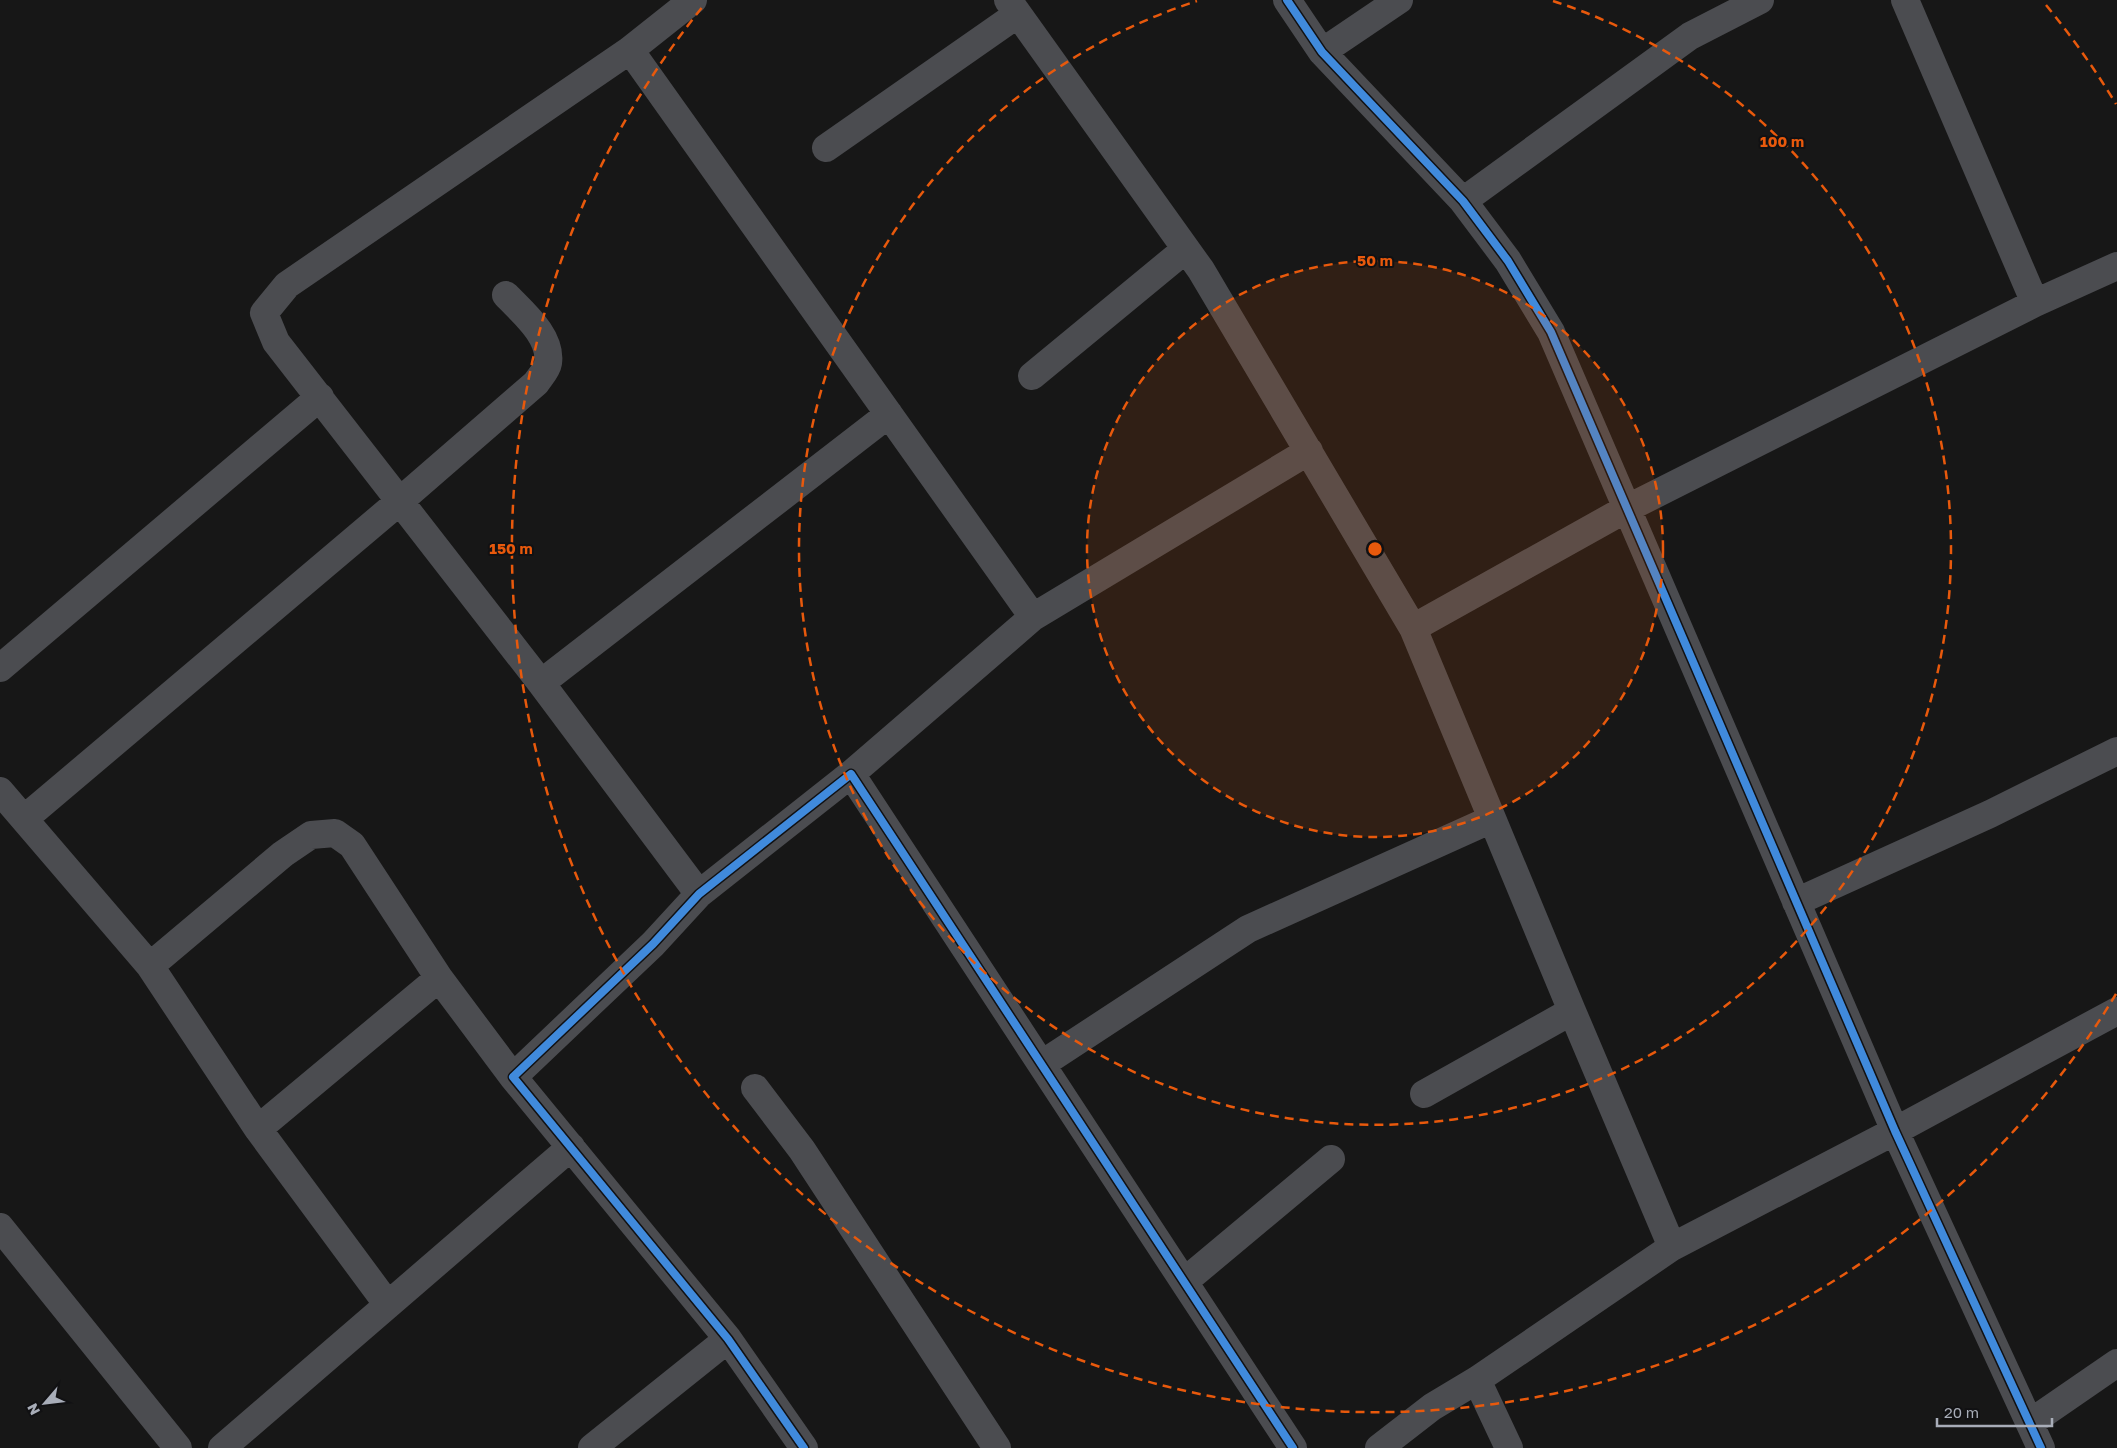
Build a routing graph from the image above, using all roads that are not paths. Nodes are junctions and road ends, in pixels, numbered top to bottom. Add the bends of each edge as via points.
1 (694, 0) edge
2 (1287, 0) edge
3 (1399, 0) edge
4 (1760, 0) edge
5 (1905, 0) edge
6 (1013, 7) edge
7 (630, 50) junction
8 (1322, 52) junction
9 (826, 148) dead end
10 (1463, 201) junction
11 (1186, 249) junction
12 (2117, 266) edge
13 (506, 295) dead end
14 (2035, 303) junction
15 (1032, 376) dead end
16 (320, 397) junction
17 (889, 414) junction
18 (1309, 451) junction
19 (400, 501) junction
20 (1626, 509) junction
21 (1033, 617) junction
22 (1414, 628) junction
23 (0, 668) edge
24 (541, 683) junction
25 (2117, 751) edge
26 (851, 774) junction
27 (0, 791) edge
28 (24, 818) junction
29 (1492, 819) junction
30 (699, 894) junction
31 (1796, 902) junction
32 (150, 966) junction
33 (438, 978) junction
34 (1572, 1011) junction
35 (2117, 1011) edge
36 (1042, 1064) junction
37 (513, 1077) junction
38 (754, 1088) dead end
39 (1424, 1094) dead end
40 (258, 1129) junction
41 (1895, 1131) junction
42 (571, 1147) junction
43 (1330, 1159) dead end
44 (0, 1227) edge
45 (1672, 1247) junction
46 (1184, 1281) junction
47 (388, 1305) junction
48 (728, 1339) junction
49 (2117, 1363) edge
50 (1477, 1380) junction
51 (2030, 1423) junction
52 (178, 1448) edge
53 (222, 1448) edge
54 (592, 1448) edge
55 (804, 1448) edge
56 (997, 1448) edge
57 (1293, 1448) edge
58 (1379, 1448) edge
59 (1509, 1448) edge
60 (2041, 1448) edge

1 - 7 street
2 - 8 street
3 - 8 street
4 - 10 street via 1690,36
5 - 14 street
6 - 9 street
6 - 11 street
7 - 16 street via 287,285 264,313 276,342
7 - 17 street
8 - 10 street
10 - 20 street via 1508,261 1551,332
11 - 15 street
11 - 18 street
12 - 14 street
13 - 19 street via 546,343 548,364 536,384
14 - 20 street
16 - 19 street
16 - 23 street
17 - 21 street
17 - 24 street
18 - 21 street
18 - 22 street
19 - 24 street
19 - 28 street
20 - 22 street
20 - 31 street
21 - 26 street
22 - 29 street
24 - 30 street
25 - 31 street via 1990,814
26 - 30 street
26 - 36 street
27 - 28 street
28 - 32 street
29 - 34 street
29 - 36 street via 1248,929
30 - 37 street via 653,944
31 - 41 street
32 - 33 street via 283,854 311,835 335,833 352,845
32 - 40 street
33 - 37 street
33 - 40 street
34 - 39 street
34 - 45 street
35 - 41 street
36 - 46 street
37 - 42 street
38 - 56 street via 802,1150
40 - 47 street
41 - 45 street
41 - 51 street
42 - 47 street
42 - 48 street
43 - 46 street
44 - 52 street
45 - 50 street
46 - 57 street
47 - 53 street
48 - 54 street
48 - 55 street
49 - 51 street
50 - 58 street via 1432,1408
50 - 59 street
51 - 60 street

